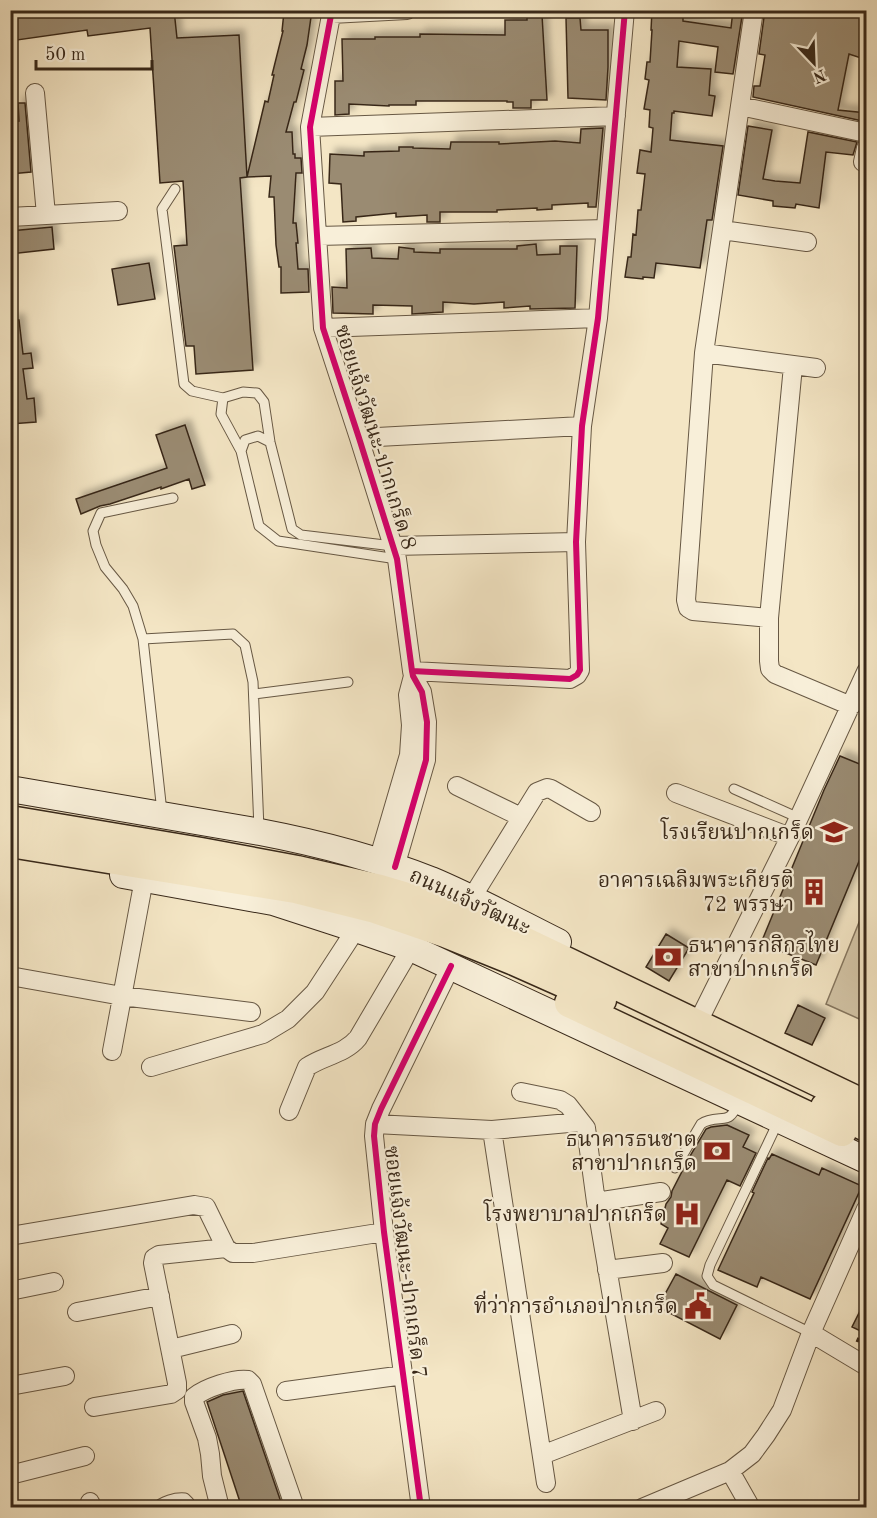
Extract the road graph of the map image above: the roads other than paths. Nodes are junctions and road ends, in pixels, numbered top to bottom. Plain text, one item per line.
1 (407, 10) edge
2 (625, 10) edge
3 (754, 10) edge
4 (332, 12) edge
5 (35, 93) dead end
6 (740, 106) junction
7 (616, 116) junction
8 (310, 127) junction
9 (867, 133) edge
10 (175, 189) dead end
11 (118, 211) dead end
12 (46, 215) junction
13 (10, 217) edge
14 (606, 229) junction
15 (722, 231) junction
16 (318, 236) junction
17 (807, 242) dead end
18 (598, 318) junction
19 (323, 328) junction
20 (704, 353) junction
21 (793, 366) junction
22 (816, 368) dead end
23 (223, 398) junction
24 (582, 426) junction
25 (359, 438) junction
26 (270, 442) junction
27 (241, 451) junction
28 (173, 498) dead end
29 (576, 542) junction
30 (395, 553) junction
31 (770, 618) junction
32 (143, 639) junction
33 (867, 672) edge
34 (413, 674) junction
35 (348, 682) dead end
36 (254, 694) junction
37 (851, 706) junction
38 (457, 786) dead end
39 (10, 789) edge
40 (734, 789) dead end
41 (676, 793) dead end
42 (10, 804) edge
43 (591, 812) dead end
44 (162, 814) junction
45 (521, 817) junction
46 (799, 818) junction
47 (10, 820) edge
48 (260, 832) junction
49 (790, 837) junction
50 (10, 843) edge
51 (10, 857) edge
52 (387, 864) junction
53 (144, 879) junction
54 (471, 899) junction
55 (273, 902) junction
56 (356, 929) junction
57 (507, 933) junction
58 (411, 948) junction
59 (451, 966) junction
60 (10, 976) edge
61 (122, 996) junction
62 (251, 1012) dead end
63 (702, 1014) junction
64 (112, 1051) dead end
65 (151, 1067) dead end
66 (867, 1089) edge
67 (521, 1092) dead end
68 (740, 1101) junction
69 (867, 1105) edge
70 (290, 1111) dead end
71 (779, 1119) junction
72 (580, 1122) junction
73 (375, 1124) junction
74 (867, 1127) edge
75 (492, 1130) junction
76 (867, 1144) edge
77 (867, 1160) edge
78 (675, 1168) dead end
79 (661, 1192) dead end
80 (596, 1202) junction
81 (867, 1209) edge
82 (384, 1232) junction
83 (10, 1236) edge
84 (226, 1248) junction
85 (663, 1263) dead end
86 (607, 1270) junction
87 (54, 1282) dead end
88 (10, 1291) edge
89 (160, 1296) junction
90 (77, 1312) dead end
91 (811, 1333) junction
92 (232, 1334) dead end
93 (171, 1349) junction
94 (867, 1366) edge
95 (404, 1375) junction
96 (65, 1376) dead end
97 (10, 1386) edge
98 (286, 1391) dead end
99 (94, 1407) dead end
100 (656, 1411) dead end
101 (633, 1421) junction
102 (542, 1455) junction
103 (85, 1456) dead end
104 (730, 1471) junction
105 (10, 1475) edge
106 (546, 1483) dead end
107 (660, 1504) edge
108 (156, 1508) edge
109 (190, 1508) edge
110 (220, 1508) edge
111 (295, 1508) edge
112 (421, 1508) edge
113 (642, 1508) edge
114 (751, 1508) edge

1 - 4 street
2 - 7 street
3 - 6 street
4 - 8 street, ซอยแจ้งวัฒนะ-ปากเกร็ด 8
5 - 12 street
6 - 9 street
6 - 15 street
7 - 8 street
7 - 14 street
8 - 16 street, ซอยแจ้งวัฒนะ-ปากเกร็ด 8
10 - 23 lane
11 - 12 street
12 - 13 street
14 - 16 street
14 - 18 street
15 - 17 street
15 - 20 street
16 - 19 street, ซอยแจ้งวัฒนะ-ปากเกร็ด 8
18 - 19 street
18 - 24 street
19 - 25 street, ซอยแจ้งวัฒนะ-ปากเกร็ด 8
20 - 21 street
20 - 31 street
21 - 22 street
21 - 31 street
23 - 26 lane
23 - 27 lane
24 - 25 street
24 - 29 street
25 - 30 street, ซอยแจ้งวัฒนะ-ปากเกร็ด 8
26 - 27 lane
26 - 30 lane
27 - 30 lane
28 - 32 lane
29 - 30 street
29 - 34 street
30 - 34 street, ซอยแจ้งวัฒนะ-ปากเกร็ด 8
31 - 37 street
32 - 36 lane
32 - 44 lane
33 - 37 street
34 - 52 street, ซอยแจ้งวัฒนะ-ปากเกร็ด 8
35 - 36 lane
36 - 48 lane
37 - 46 street
38 - 45 street
39 - 44 main road, ถนนแจ้งวัฒนะ
40 - 46 lane
41 - 49 street
42 - 57 main road
43 - 45 street
44 - 48 main road, ถนนแจ้งวัฒนะ
45 - 54 street
46 - 49 street
47 - 57 main road, ถนนแจ้งวัฒนะ
48 - 52 main road, ถนนแจ้งวัฒนะ
49 - 63 street
50 - 74 main road, ถนนแจ้งวัฒนะ
51 - 53 main road
52 - 54 main road, ถนนแจ้งวัฒนะ
53 - 55 main road
53 - 61 street
54 - 63 main road, ถนนแจ้งวัฒนะ
55 - 56 main road
55 - 76 main road
56 - 58 main road
56 - 65 street
57 - 69 main road, ถนนแจ้งวัฒนะ
58 - 59 main road
58 - 70 street
59 - 68 main road
59 - 73 street, ซอยแจ้งวัฒนะ-ปากเกร็ด 7
60 - 61 street
61 - 62 street
61 - 64 street
63 - 66 main road, ถนนแจ้งวัฒนะ
67 - 72 street
68 - 71 main road
68 - 78 lane
71 - 77 main road
71 - 91 lane
72 - 75 street
72 - 80 street
73 - 75 street
73 - 82 street, ซอยแจ้งวัฒนะ-ปากเกร็ด 7
75 - 102 street
79 - 80 street
80 - 86 street
81 - 91 street
82 - 84 street
82 - 95 street, ซอยแจ้งวัฒนะ-ปากเกร็ด 7
83 - 84 street
84 - 89 street
85 - 86 street
86 - 101 street
87 - 88 street
89 - 90 street
89 - 93 street
91 - 94 street
91 - 104 street
92 - 93 street
93 - 99 street
95 - 98 street
95 - 112 street, ซอยแจ้งวัฒนะ-ปากเกร็ด 7
96 - 97 street
100 - 101 street
101 - 102 street
102 - 106 street
103 - 105 street
104 - 107 street
104 - 114 street
107 - 113 street
108 - 109 lane
110 - 111 street

